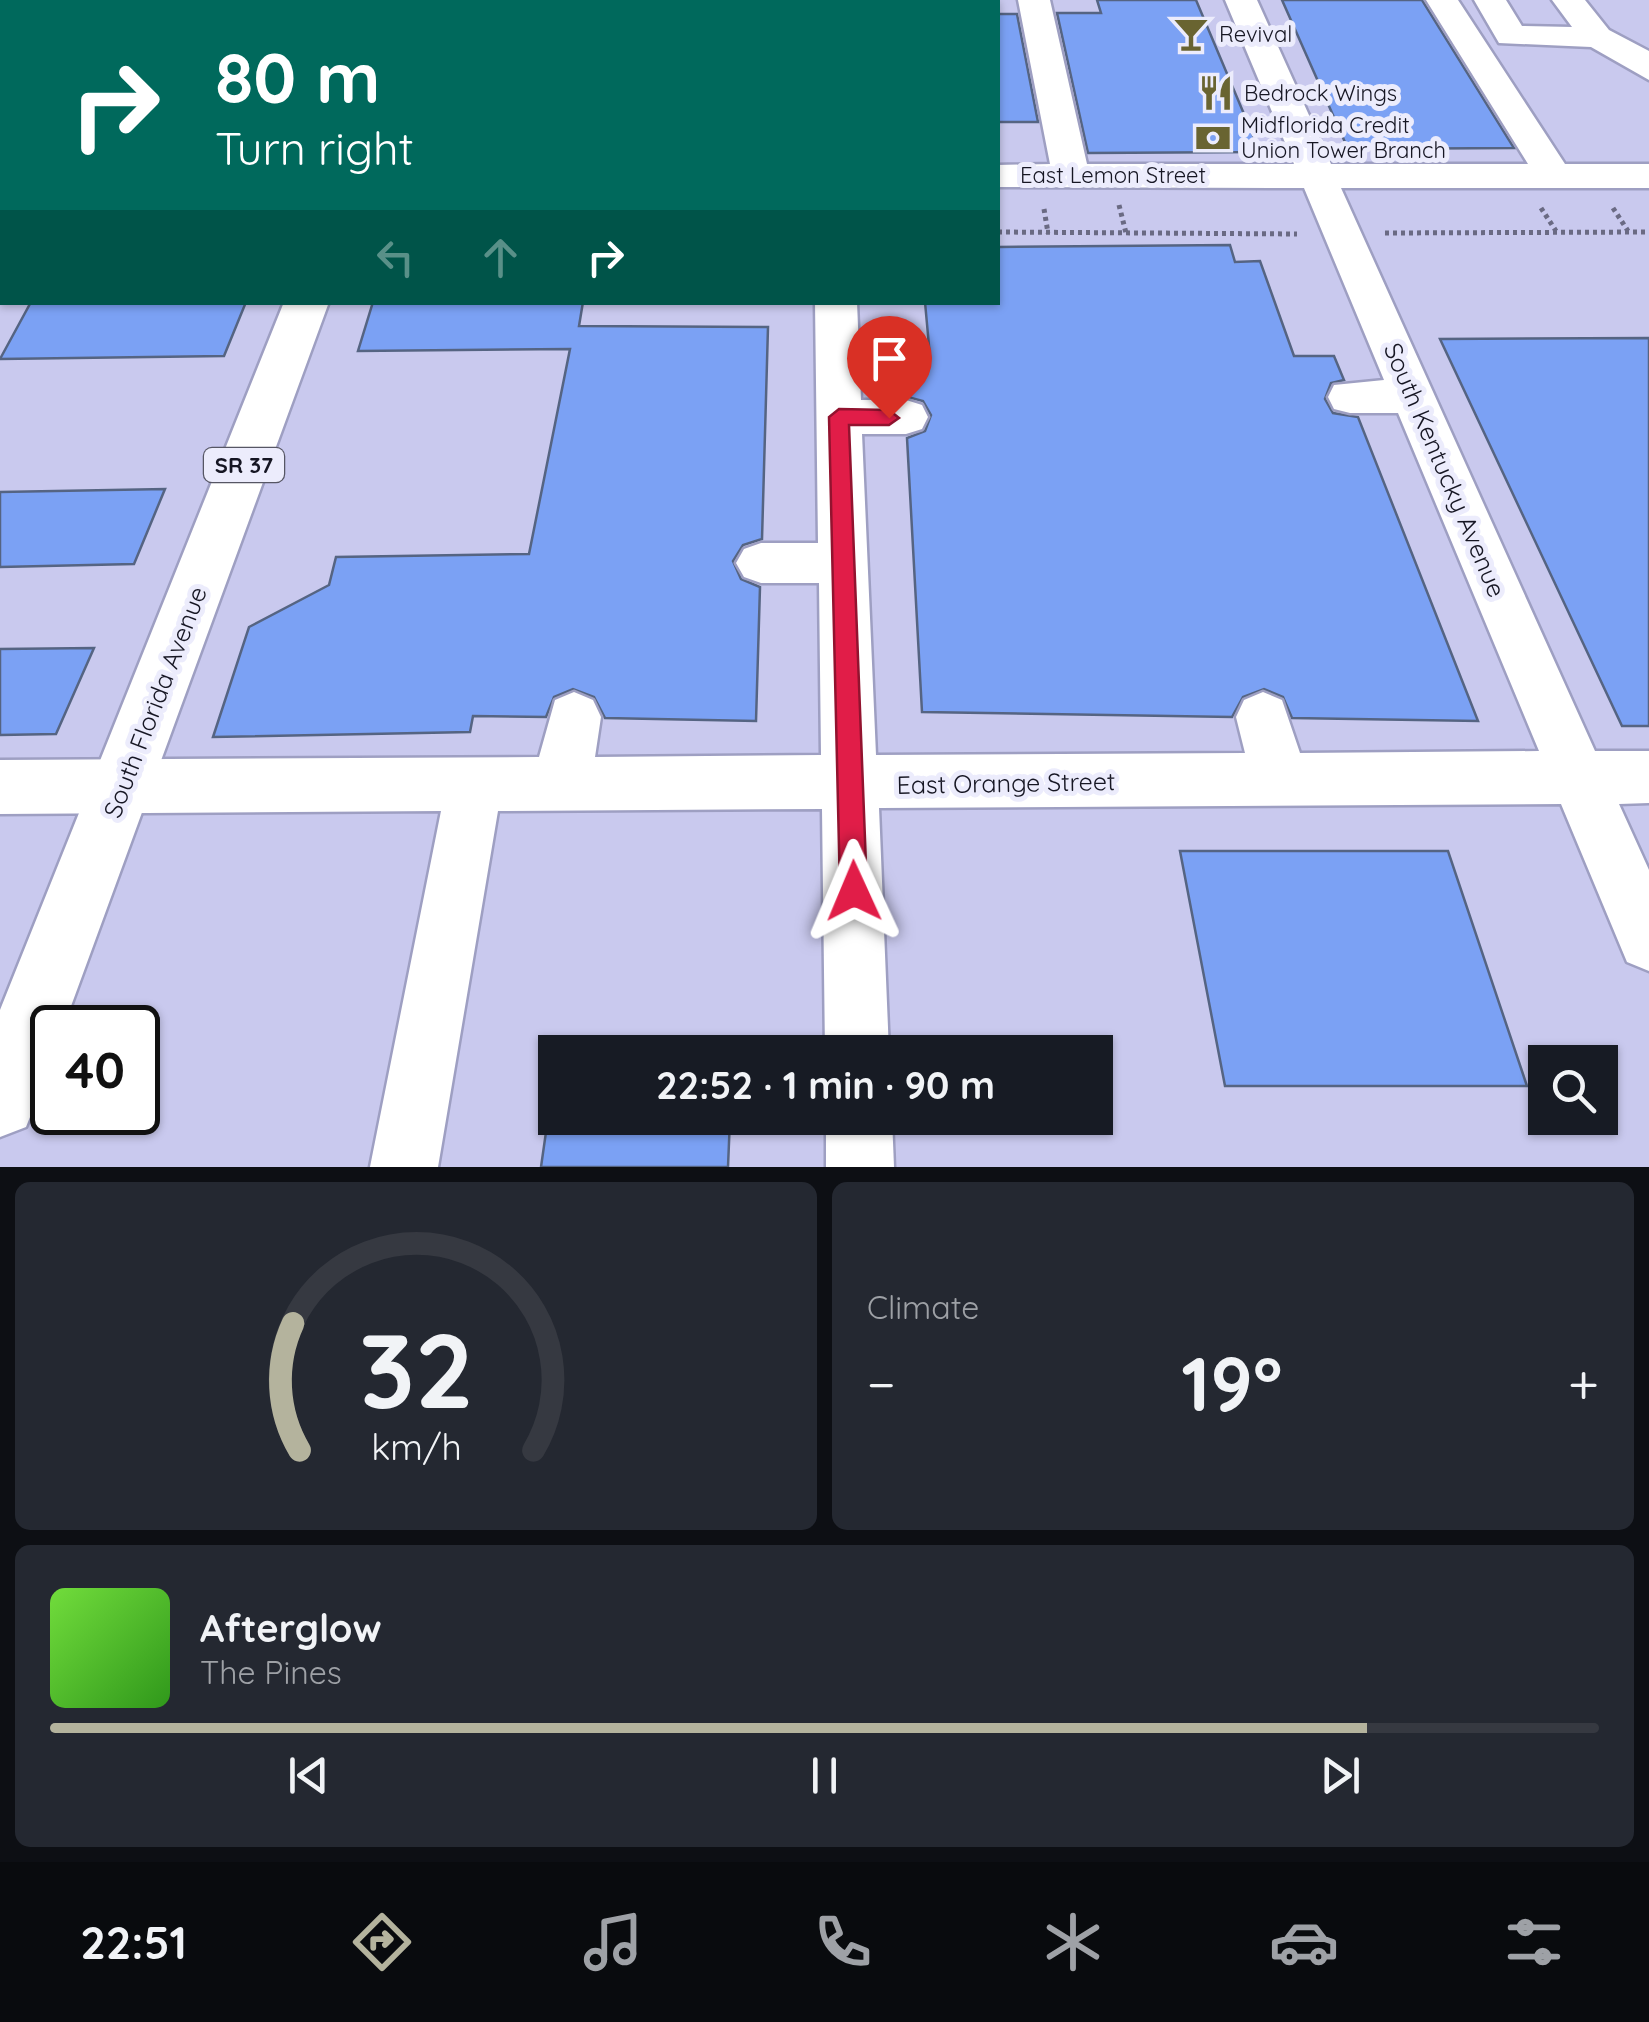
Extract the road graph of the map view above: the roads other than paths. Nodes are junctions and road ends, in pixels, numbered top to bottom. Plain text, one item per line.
1 (1034, 0) edge
2 (1241, 0) edge
3 (1442, 0) edge
4 (1490, 0) edge
5 (1568, 0) edge
6 (1597, 37) junction
7 (1649, 70) edge
8 (1318, 174) junction
9 (1000, 176) edge
10 (1649, 176) edge
11 (1056, 186) junction
12 (1544, 186) junction
13 (305, 305) edge
14 (836, 305) edge
15 (1414, 396) junction
16 (1350, 398) dead end
17 (839, 417) junction
18 (906, 418) dead end
19 (761, 563) dead end
20 (844, 563) junction
21 (574, 717) dead end
22 (1264, 717) dead end
23 (1578, 777) junction
24 (1649, 777) edge
25 (1280, 780) junction
26 (852, 785) junction
27 (0, 786) edge
28 (123, 786) junction
29 (474, 786) junction
30 (562, 786) junction
31 (1649, 940) edge
32 (858, 1035) edge
33 (0, 1101) edge
34 (859, 1135) edge
35 (404, 1167) edge
36 (860, 1167) edge

1 - 11 street
2 - 8 street, South Kentucky Avenue
3 - 12 street
4 - 6 street
5 - 6 street
6 - 7 street
8 - 11 street, East Lemon Street
8 - 12 street, East Lemon Street
8 - 15 street, South Kentucky Avenue
9 - 11 street, East Lemon Street
10 - 12 street, East Lemon Street
13 - 28 main road, South Florida Avenue / SR 37
14 - 17 street
15 - 16 street
15 - 23 street, South Kentucky Avenue
17 - 18 street
17 - 20 street
19 - 20 street
20 - 26 street
21 - 30 street
22 - 25 street
23 - 24 street, East Orange Street
23 - 25 street, East Orange Street
23 - 31 street, South Kentucky Avenue
25 - 26 street, East Orange Street
26 - 30 street, East Orange Street
26 - 32 street
27 - 28 street, East Orange Street
28 - 29 street, East Orange Street
28 - 33 main road, South Florida Avenue / SR 37
29 - 30 street, East Orange Street
29 - 35 street
34 - 36 street

